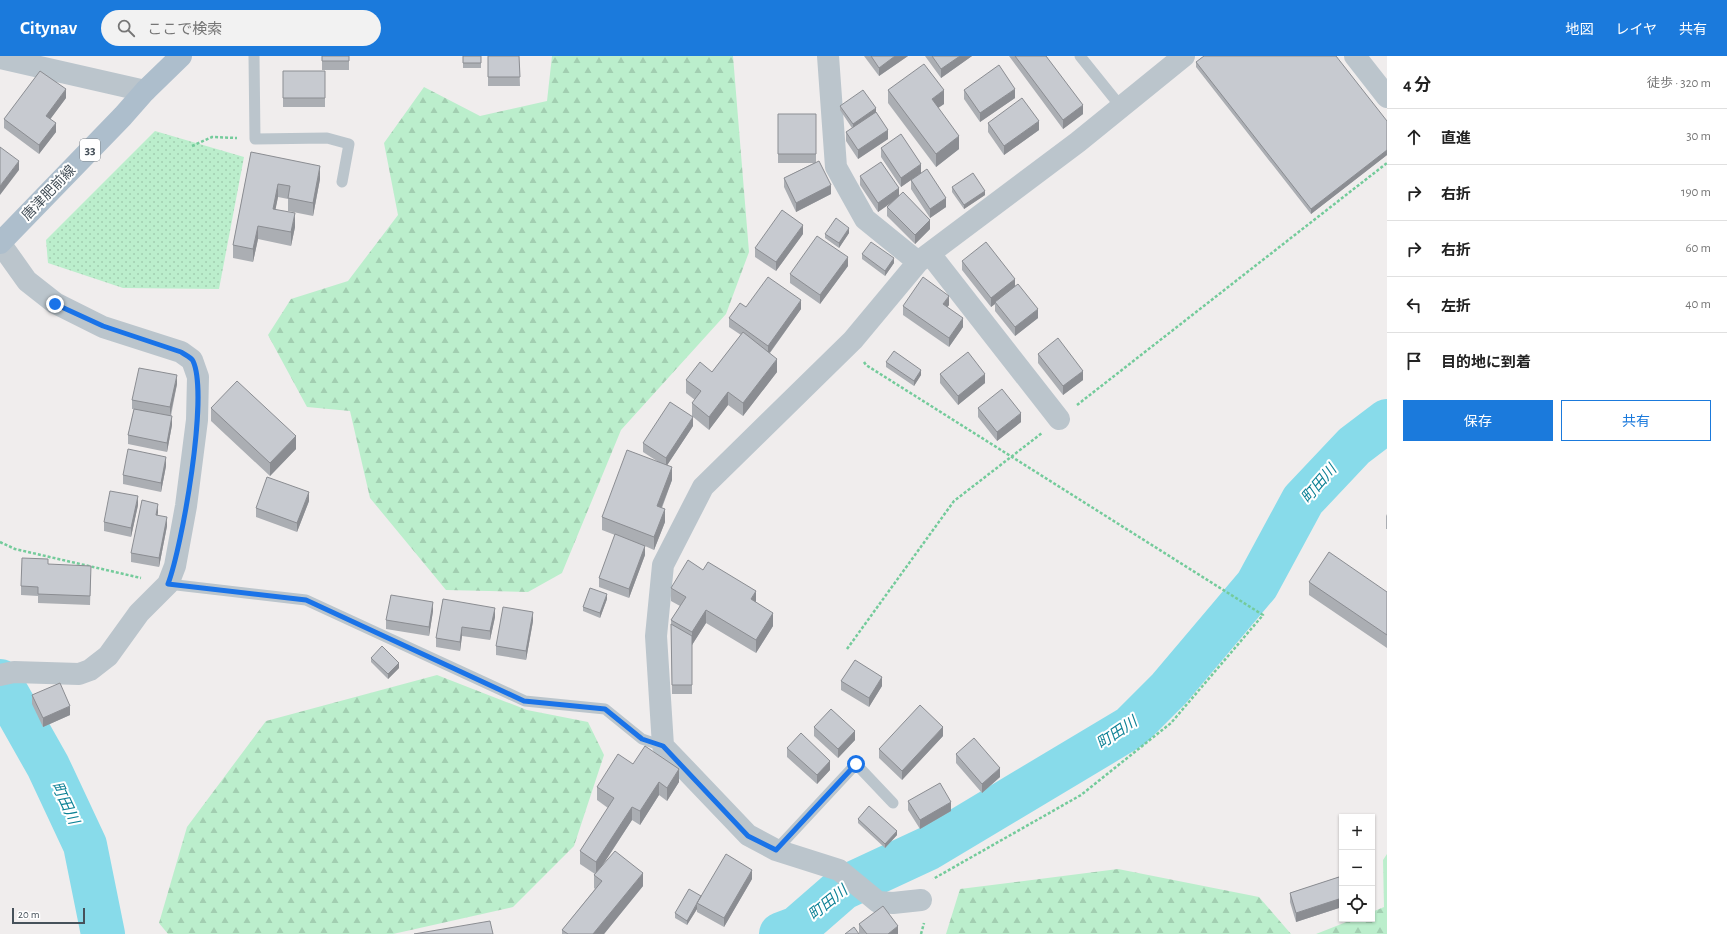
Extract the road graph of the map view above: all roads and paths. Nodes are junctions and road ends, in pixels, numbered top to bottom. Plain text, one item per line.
1 (181, 56) edge
2 (254, 56) edge
3 (828, 56) edge
4 (1080, 56) edge
5 (1184, 56) edge
6 (1355, 56) edge
7 (0, 58) edge
8 (145, 91) junction
9 (1387, 97) edge
10 (1121, 107) junction
11 (255, 139) junction
12 (192, 146) dead end
13 (1387, 163) edge
14 (342, 182) dead end
15 (0, 243) edge
16 (924, 258) junction
17 (853, 340) junction
18 (1059, 419) junction
19 (1011, 457) junction
20 (0, 542) edge
21 (168, 584) junction
22 (847, 649) dead end
23 (7, 674) edge
24 (663, 746) junction
25 (893, 803) dead end
26 (776, 850) junction
27 (921, 900) joint

1 - 8 main road, 唐津肥前線 / 33
2 - 11 lane
3 - 16 street
4 - 10 lane
5 - 10 street
6 - 9 street
7 - 8 street
8 - 15 main road, 唐津肥前線 / 33
10 - 16 street
11 - 12 path
11 - 14 lane
13 - 18 path
15 - 21 street
16 - 17 street
16 - 18 street
17 - 19 path
17 - 24 street
18 - 19 path
19 - 22 path
19 - 27 path
20 - 21 path
21 - 23 street
21 - 24 lane
24 - 26 street
25 - 26 lane
26 - 27 street

